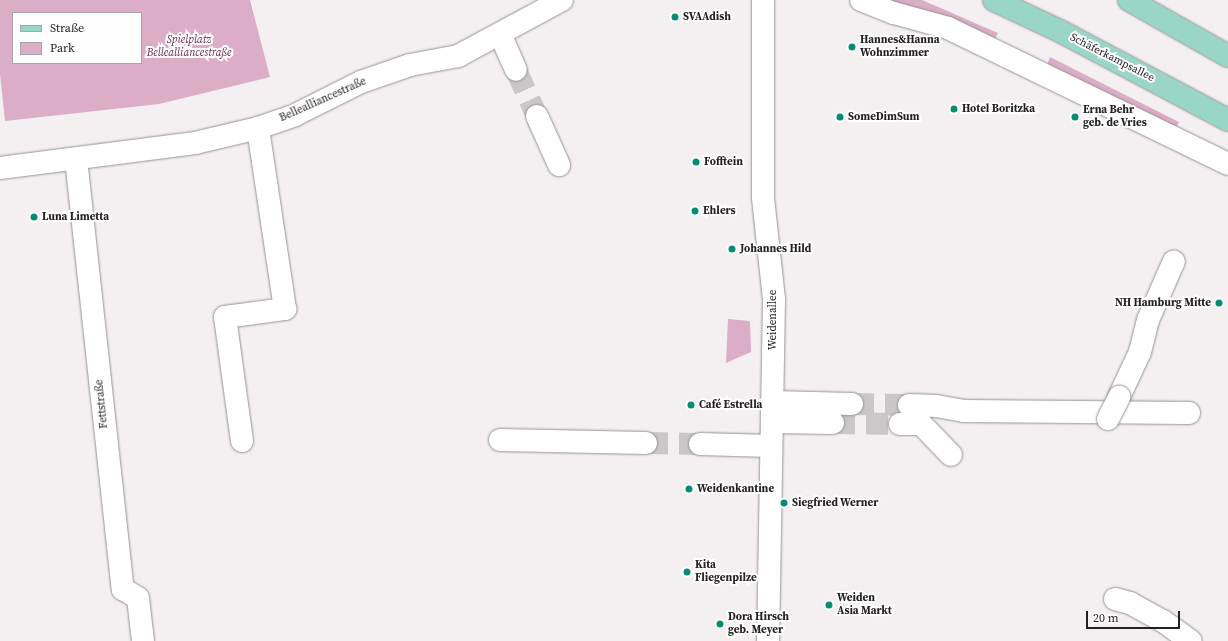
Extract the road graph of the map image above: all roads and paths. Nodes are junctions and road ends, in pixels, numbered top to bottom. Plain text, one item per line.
1 (562, 0) edge
2 (763, 0) edge
3 (861, 0) edge
4 (994, 0) edge
5 (1129, 0) edge
6 (500, 34) junction
7 (1228, 56) edge
8 (516, 70) tunnel mouth
9 (537, 116) tunnel mouth
10 (1228, 120) edge
11 (258, 128) junction
12 (76, 159) junction
13 (1228, 164) edge
14 (559, 165) dead end
15 (0, 168) edge
16 (1174, 261) dead end
17 (852, 404) tunnel mouth
18 (772, 412) junction
19 (1189, 413) dead end
20 (1108, 419) dead end
21 (832, 423) tunnel mouth
22 (500, 440) dead end
23 (242, 441) dead end
24 (646, 443) tunnel mouth
25 (700, 444) tunnel mouth
26 (771, 446) junction
27 (951, 455) dead end
28 (1115, 599) dead end
29 (143, 641) edge
30 (768, 641) edge
31 (1191, 641) edge

1 - 6 street, Bellealliancestraße
2 - 18 street, Weidenallee
3 - 13 street
4 - 10 main road, Schäferkampsallee
5 - 7 main road
6 - 8 street
6 - 11 street, Bellealliancestraße
9 - 14 street
11 - 12 street, Bellealliancestraße
11 - 23 street
12 - 15 street, Bellealliancestraße
12 - 29 street, Fettstraße
16 - 20 street, bridge
17 - 18 street
18 - 21 street
18 - 26 street, Weidenallee
19 - 27 street
22 - 24 street
25 - 26 street
26 - 30 street, Weidenallee
28 - 31 street

